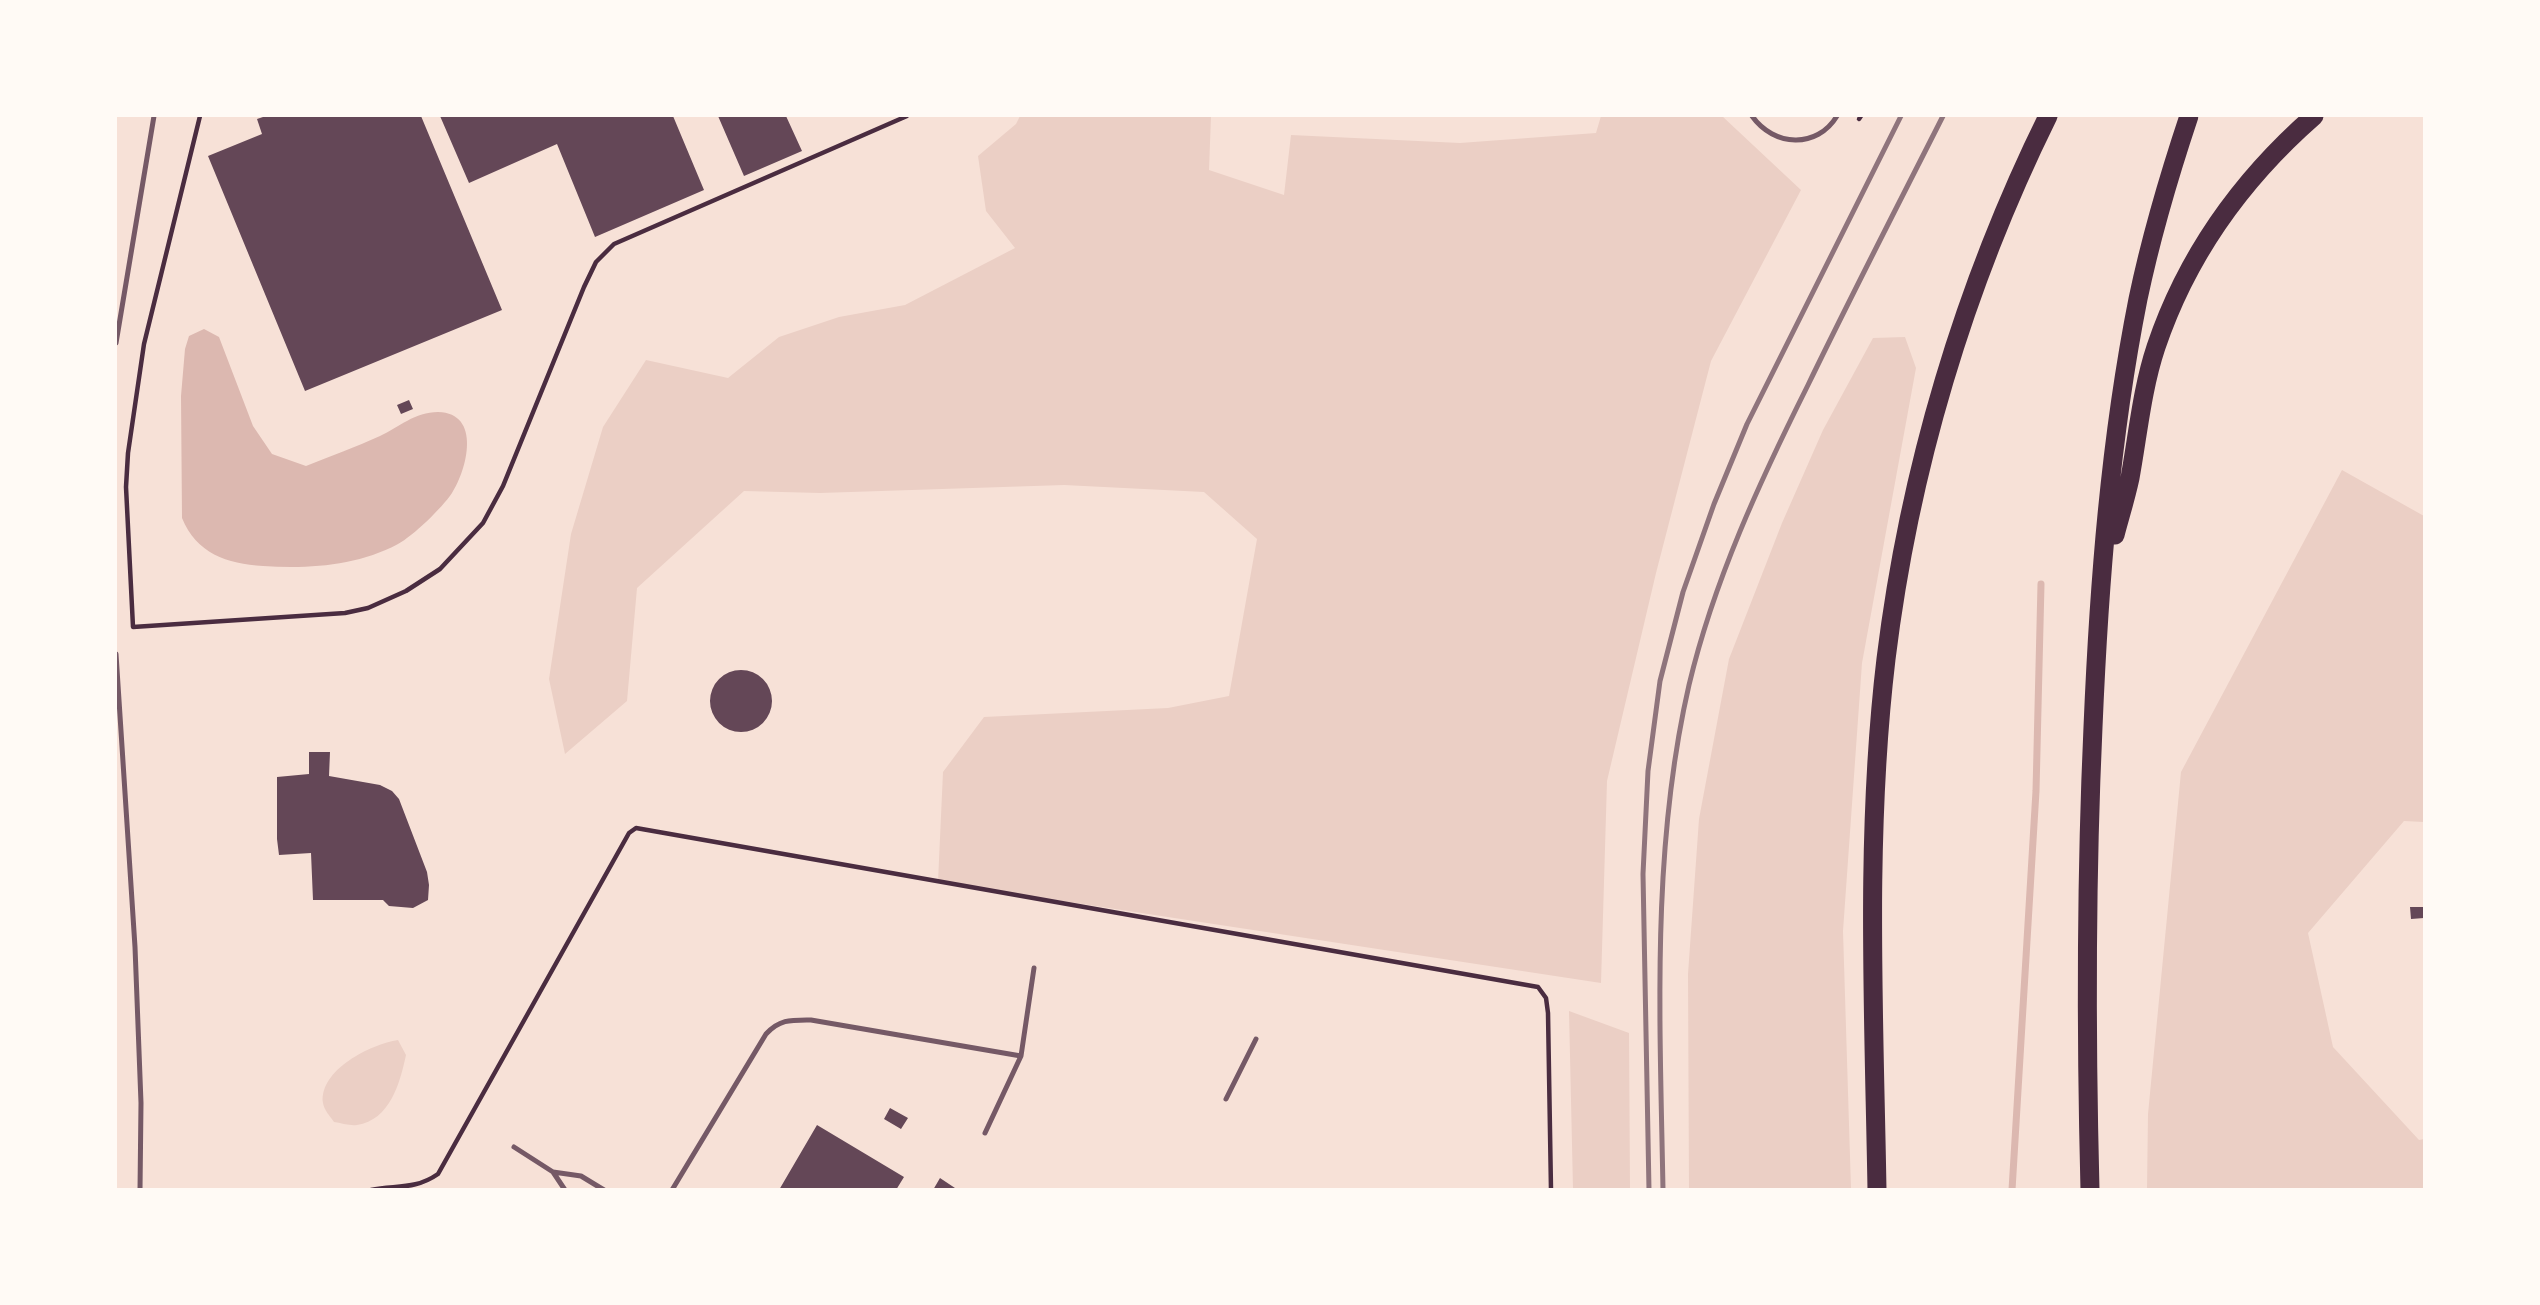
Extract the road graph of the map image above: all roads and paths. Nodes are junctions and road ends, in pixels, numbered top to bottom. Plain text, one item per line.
1 (154, 116) edge
2 (200, 116) edge
3 (907, 116) edge
4 (1752, 116) edge
5 (1838, 116) edge
6 (2048, 116) edge
7 (2189, 116) edge
8 (2314, 116) edge
9 (116, 343) edge
10 (2100, 597) junction
11 (116, 654) edge
12 (1034, 968) dead end
13 (1256, 1039) dead end
14 (1021, 1056) junction
15 (1226, 1098) dead end
16 (985, 1133) dead end
17 (514, 1147) dead end
18 (553, 1172) junction
19 (140, 1189) edge
20 (371, 1189) edge
21 (565, 1189) edge
22 (604, 1189) edge
23 (672, 1189) edge
24 (1551, 1189) edge
25 (1877, 1189) edge
26 (2090, 1189) edge

1 - 9 lane
2 - 3 path
4 - 5 lane
6 - 25 highway
7 - 10 highway
8 - 10 highway
10 - 26 highway
11 - 19 lane
12 - 14 lane
13 - 15 lane
14 - 16 lane
14 - 23 lane
17 - 18 lane
18 - 21 lane
18 - 22 lane
20 - 24 path

